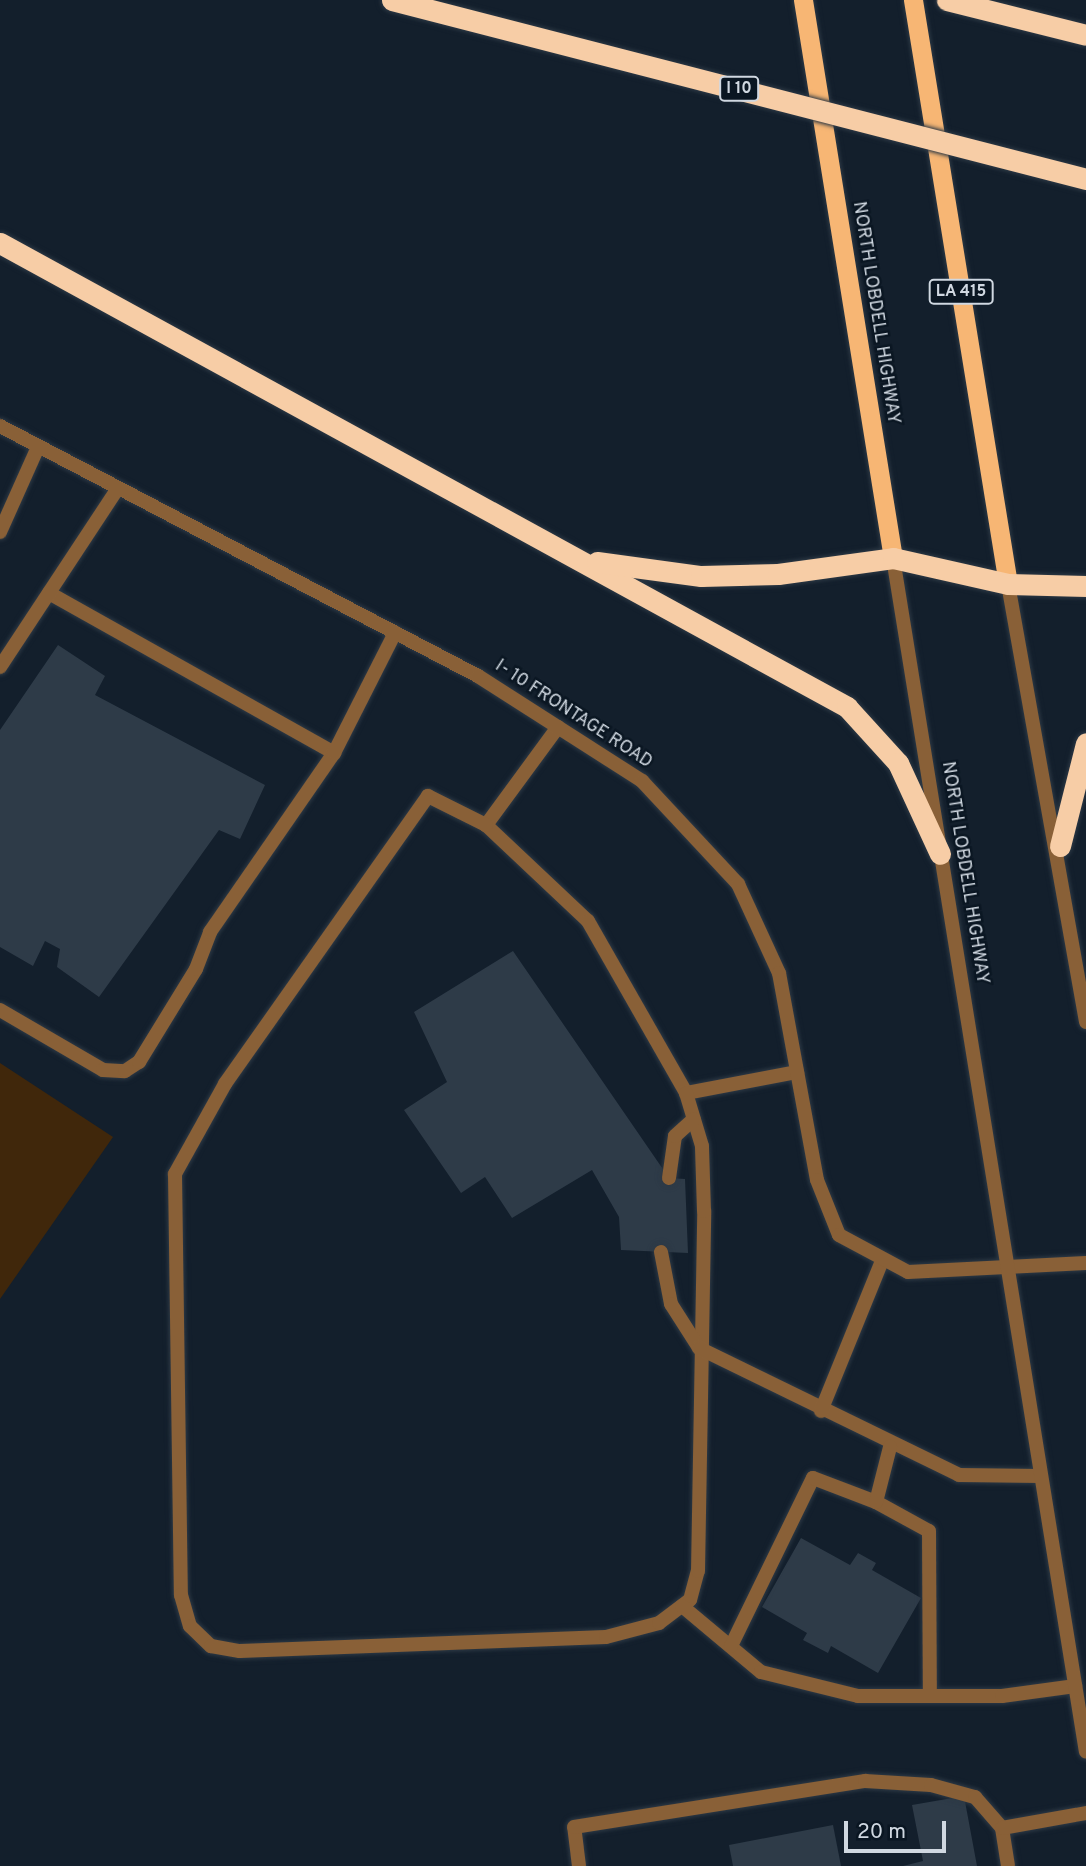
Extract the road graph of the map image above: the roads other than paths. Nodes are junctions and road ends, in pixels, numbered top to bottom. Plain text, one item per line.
1 (392, 0) edge
2 (803, 0) edge
3 (913, 0) edge
4 (947, 0) edge
5 (1086, 35) edge
6 (1086, 179) edge
7 (0, 243) edge
8 (0, 426) edge
9 (38, 447) junction
10 (118, 488) junction
11 (0, 532) edge
12 (893, 558) junction
13 (585, 560) junction
14 (1008, 584) junction
15 (1086, 586) edge
16 (49, 593) junction
17 (395, 633) junction
18 (0, 667) edge
19 (558, 727) junction
20 (1086, 743) edge
21 (334, 753) junction
22 (486, 825) junction
23 (1060, 846) junction
24 (940, 854) junction
25 (0, 1010) edge
26 (1086, 1022) edge
27 (797, 1072) junction
28 (686, 1093) junction
29 (694, 1119) junction
30 (668, 1178) dead end
31 (661, 1252) dead end
32 (881, 1263) junction
33 (1086, 1263) edge
34 (1004, 1267) junction
35 (699, 1348) junction
36 (821, 1411) junction
37 (890, 1447) junction
38 (1040, 1476) junction
39 (876, 1502) junction
40 (682, 1606) junction
41 (731, 1646) junction
42 (1075, 1686) junction
43 (930, 1696) junction
44 (1086, 1752) edge
45 (1086, 1813) edge
46 (1002, 1828) junction
47 (579, 1866) edge
48 (1008, 1866) edge

1 - 6 highway, I 10, bridge
2 - 12 highway, NORTH LOBDELL HIGHWAY
3 - 14 highway, LA 415
4 - 5 highway
7 - 13 highway
8 - 9 street, I- 10 FRONTAGE ROAD
9 - 10 street, I- 10 FRONTAGE ROAD
9 - 11 street
10 - 16 street
10 - 17 street, I- 10 FRONTAGE ROAD
12 - 13 highway
12 - 14 highway
12 - 24 street, NORTH LOBDELL HIGHWAY
13 - 24 highway
14 - 15 highway
14 - 23 street, LA 415
16 - 18 street
16 - 21 street
17 - 19 street, I- 10 FRONTAGE ROAD
17 - 21 street
19 - 22 street
19 - 27 street, I- 10 FRONTAGE ROAD
20 - 23 highway
21 - 25 street
22 - 28 street
22 - 40 street
23 - 26 street, LA 415
24 - 34 street, NORTH LOBDELL HIGHWAY
27 - 28 street
27 - 32 street, I- 10 FRONTAGE ROAD
28 - 29 street
29 - 30 street
29 - 35 street
31 - 35 street
32 - 34 street, I- 10 FRONTAGE ROAD
32 - 36 street
33 - 34 street
34 - 38 street, NORTH LOBDELL HIGHWAY
35 - 36 street
35 - 40 street
36 - 37 street
37 - 38 street
37 - 39 street
38 - 42 street, NORTH LOBDELL HIGHWAY
39 - 41 street
39 - 43 street
40 - 41 street
41 - 43 street
42 - 43 street
42 - 44 street, NORTH LOBDELL HIGHWAY
45 - 46 street
46 - 47 street
46 - 48 street

